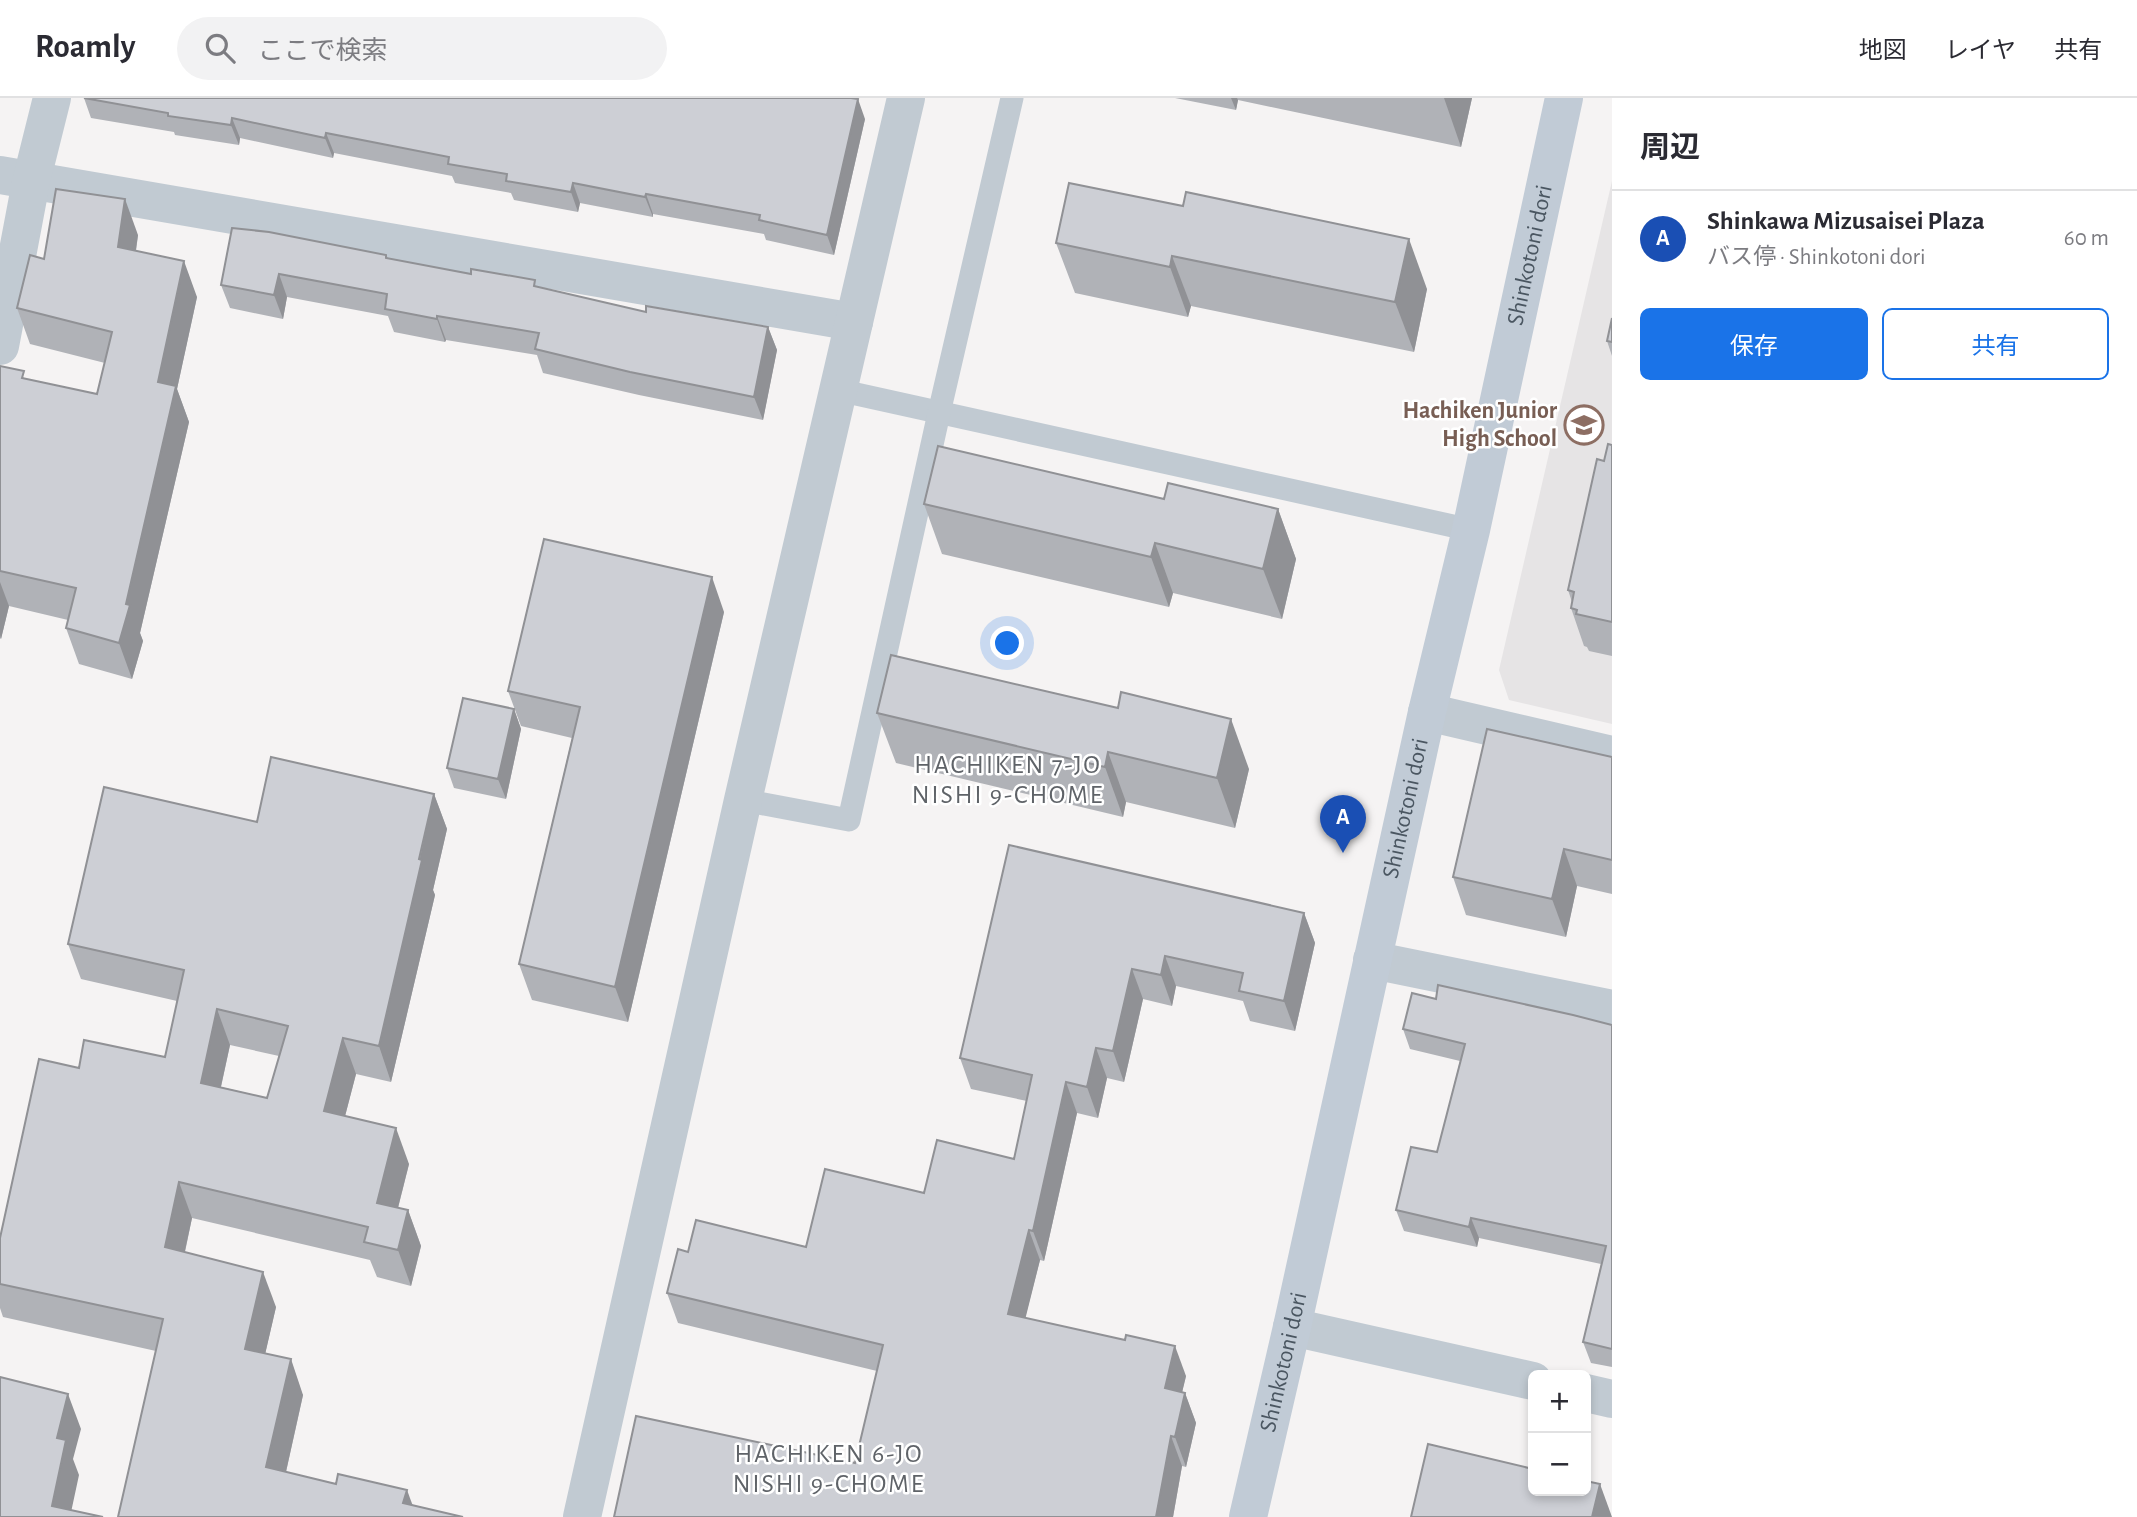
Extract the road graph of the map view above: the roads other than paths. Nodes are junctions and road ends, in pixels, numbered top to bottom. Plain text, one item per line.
1 (52, 98) edge
2 (906, 98) edge
3 (1012, 98) edge
4 (1564, 98) edge
5 (15, 178) edge
6 (853, 322) junction
7 (0, 346) edge
8 (838, 390) junction
9 (939, 412) junction
10 (1471, 530) junction
11 (1427, 712) junction
12 (1612, 755) edge
13 (743, 800) junction
14 (1372, 960) junction
15 (1612, 1009) edge
16 (1292, 1327) junction
17 (1528, 1380) edge
18 (1591, 1394) edge
19 (1612, 1399) edge
20 (582, 1517) edge
21 (1248, 1517) edge

1 - 5 street
2 - 6 street
3 - 9 lane
4 - 10 street, Shinkotoni dori
5 - 6 street
5 - 7 street
6 - 8 street
8 - 9 lane
8 - 13 street
9 - 10 lane
9 - 13 lane
10 - 11 street, Shinkotoni dori
11 - 12 street
11 - 14 street, Shinkotoni dori
13 - 20 street
14 - 15 street
14 - 16 street, Shinkotoni dori
16 - 17 street
16 - 21 street, Shinkotoni dori
18 - 19 street

